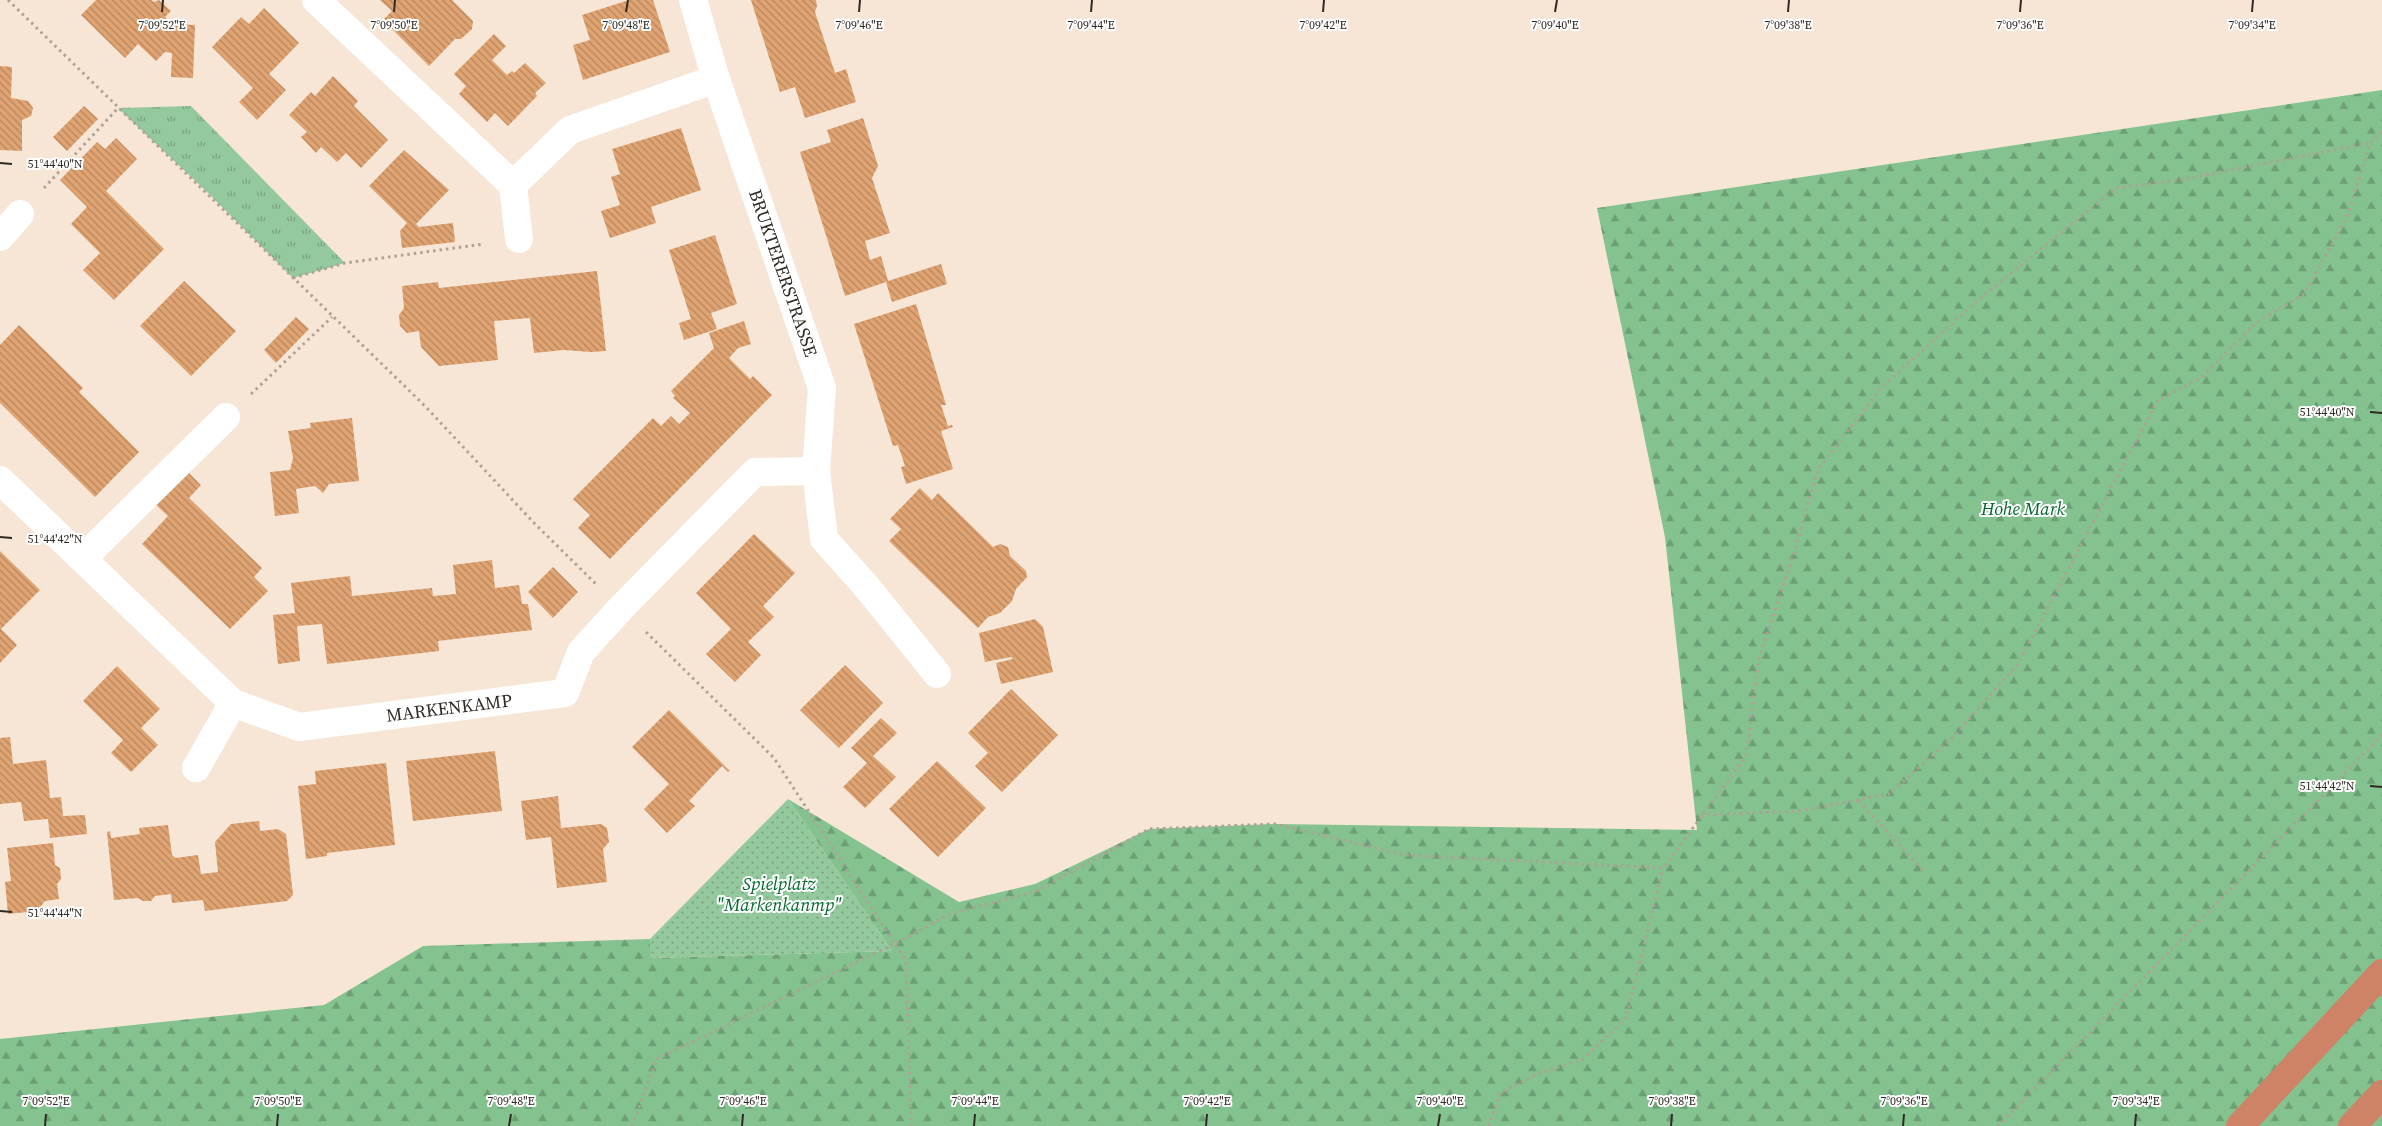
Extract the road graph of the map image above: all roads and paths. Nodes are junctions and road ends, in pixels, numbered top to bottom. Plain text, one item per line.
1 (8, 0) edge
2 (316, 0) edge
3 (693, 0) edge
4 (716, 80) junction
5 (118, 108) junction
6 (2382, 132) edge
7 (2370, 143) junction
8 (513, 185) junction
9 (20, 214) joint
10 (0, 237) edge
11 (520, 239) joint
12 (293, 278) junction
13 (332, 317) junction
14 (226, 417) joint
15 (816, 471) junction
16 (0, 480) edge
17 (83, 558) junction
18 (621, 608) junction
19 (937, 674) dead end
20 (233, 704) junction
21 (2382, 735) edge
22 (196, 768) dead end
23 (1859, 801) junction
24 (1701, 815) junction
25 (1663, 868) junction
26 (1924, 872) dead end
27 (894, 944) junction
28 (2382, 973) edge
29 (2382, 1094) edge
30 (632, 1126) edge
31 (911, 1126) edge
32 (1489, 1126) edge
33 (1998, 1126) edge
34 (2240, 1126) edge
35 (2352, 1126) edge

1 - 5 path
2 - 8 street
3 - 4 street, BRUKTERERSTRASSE
4 - 8 street
4 - 15 street, BRUKTERERSTRASSE
5 - 9 path
5 - 12 path
6 - 7 path
7 - 23 path
7 - 24 path
8 - 11 street
9 - 10 street
11 - 12 path
12 - 13 path
13 - 14 path
13 - 18 path
14 - 17 street
15 - 18 street
15 - 19 street, BRUKTERERSTRASSE
16 - 17 street, MARKENKAMP
17 - 20 street, MARKENKAMP
18 - 20 street, MARKENKAMP
18 - 27 path
20 - 22 street
21 - 33 path
23 - 24 path
23 - 26 path
24 - 25 path
25 - 27 path
25 - 32 path
27 - 30 path
27 - 31 path
28 - 34 highway
29 - 35 highway

